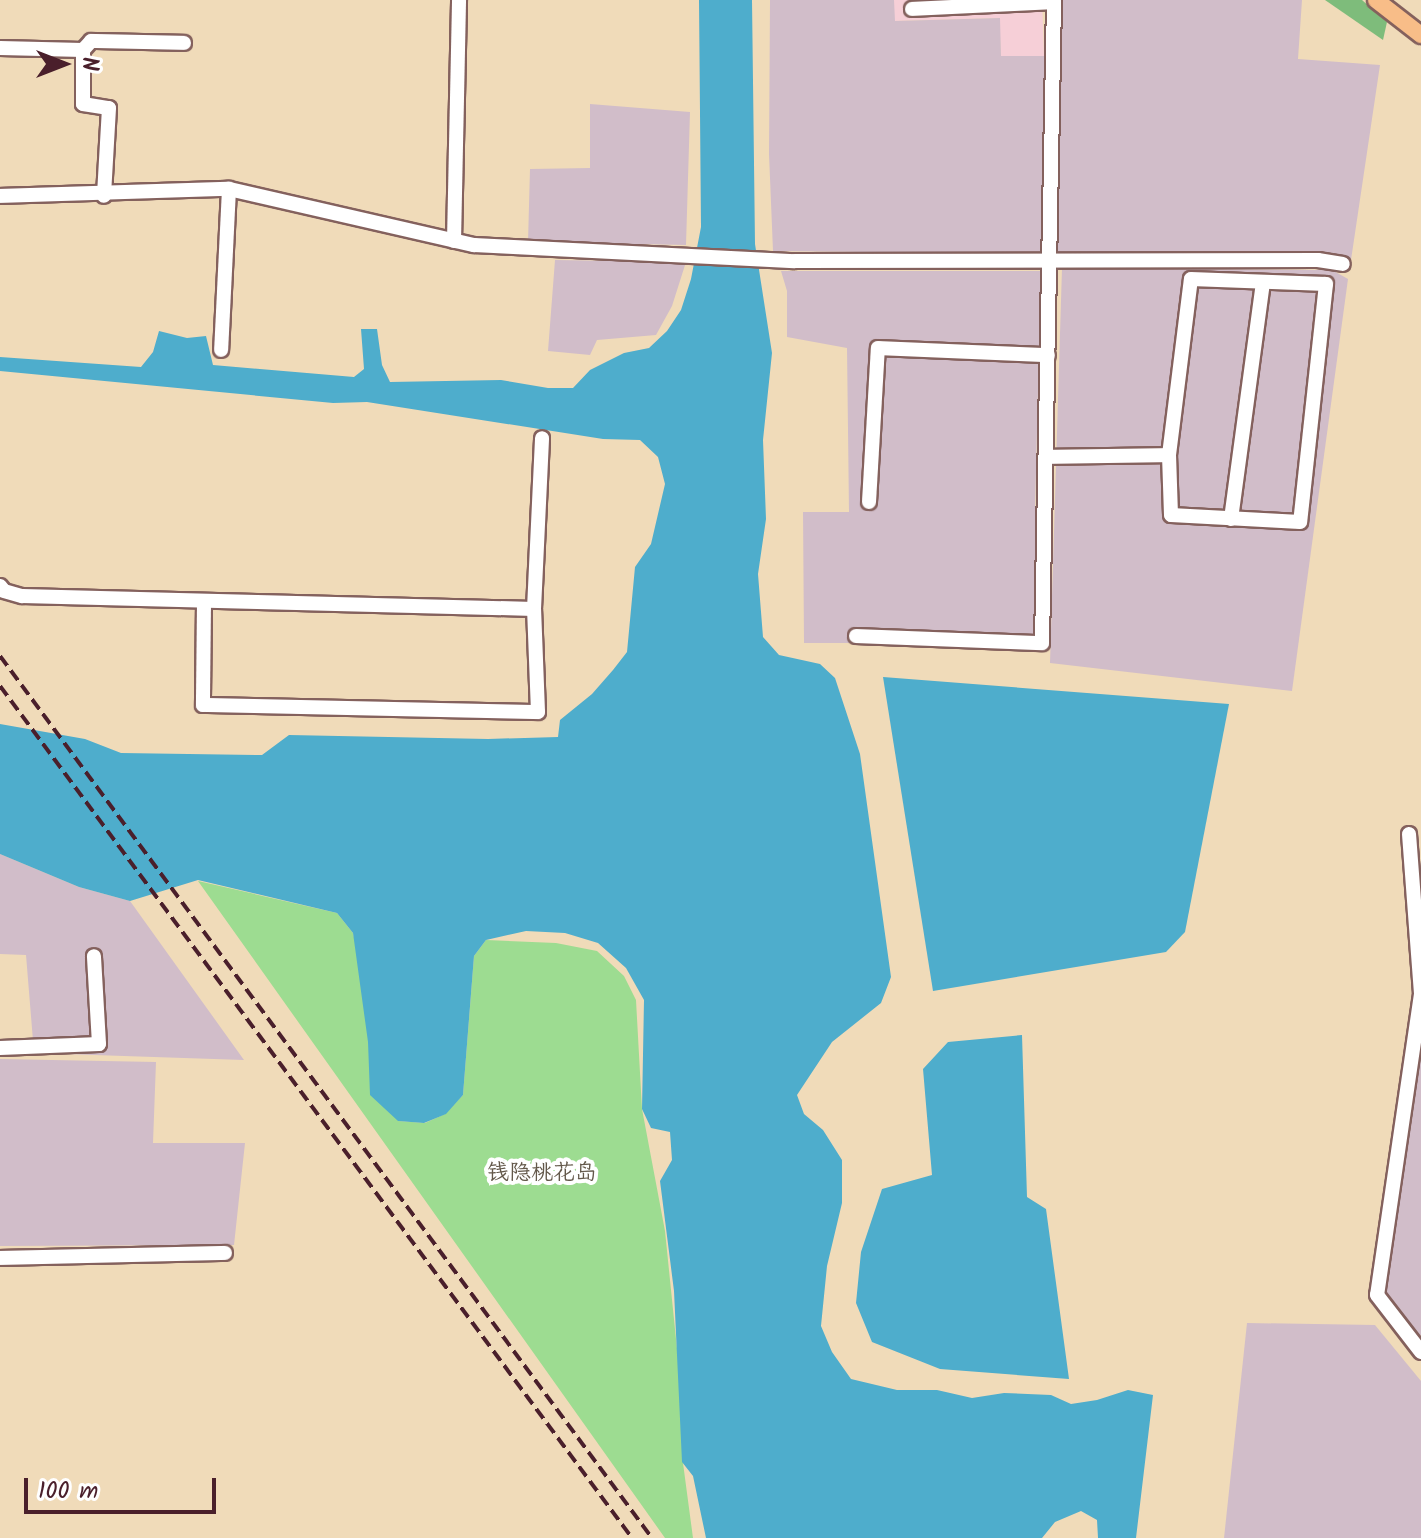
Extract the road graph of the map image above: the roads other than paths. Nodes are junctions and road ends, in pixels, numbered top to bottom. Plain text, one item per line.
1 (459, 0) edge
2 (1376, 0) edge
3 (1392, 0) edge
4 (1054, 1) edge
5 (912, 9) dead end
6 (1421, 22) edge
7 (1421, 35) edge
8 (184, 43) dead end
9 (0, 48) edge
10 (83, 50) junction
11 (229, 189) junction
12 (0, 196) edge
13 (104, 196) junction
14 (454, 241) junction
15 (1050, 261) junction
16 (1343, 264) dead end
17 (1263, 282) junction
18 (221, 350) dead end
19 (1048, 355) junction
20 (542, 438) dead end
21 (1169, 455) junction
22 (1046, 457) junction
23 (869, 502) dead end
24 (1231, 519) junction
25 (0, 586) edge
26 (204, 603) junction
27 (534, 609) junction
28 (856, 636) dead end
29 (1409, 834) dead end
30 (94, 956) dead end
31 (0, 1048) edge
32 (225, 1253) dead end
33 (0, 1258) edge
34 (1421, 1352) edge

1 - 14 street
2 - 7 main road
3 - 6 main road
4 - 5 street
4 - 15 street
8 - 10 street
9 - 10 street
10 - 13 street
11 - 13 street
11 - 14 street
11 - 18 street
12 - 13 street
14 - 15 street
15 - 16 street
15 - 19 street
17 - 21 street
17 - 24 street
17 - 24 street
19 - 22 street
19 - 23 street
20 - 27 street
21 - 22 street
21 - 24 street
22 - 28 street
25 - 26 street
26 - 27 street
26 - 27 street
29 - 34 street
30 - 31 street
32 - 33 street

